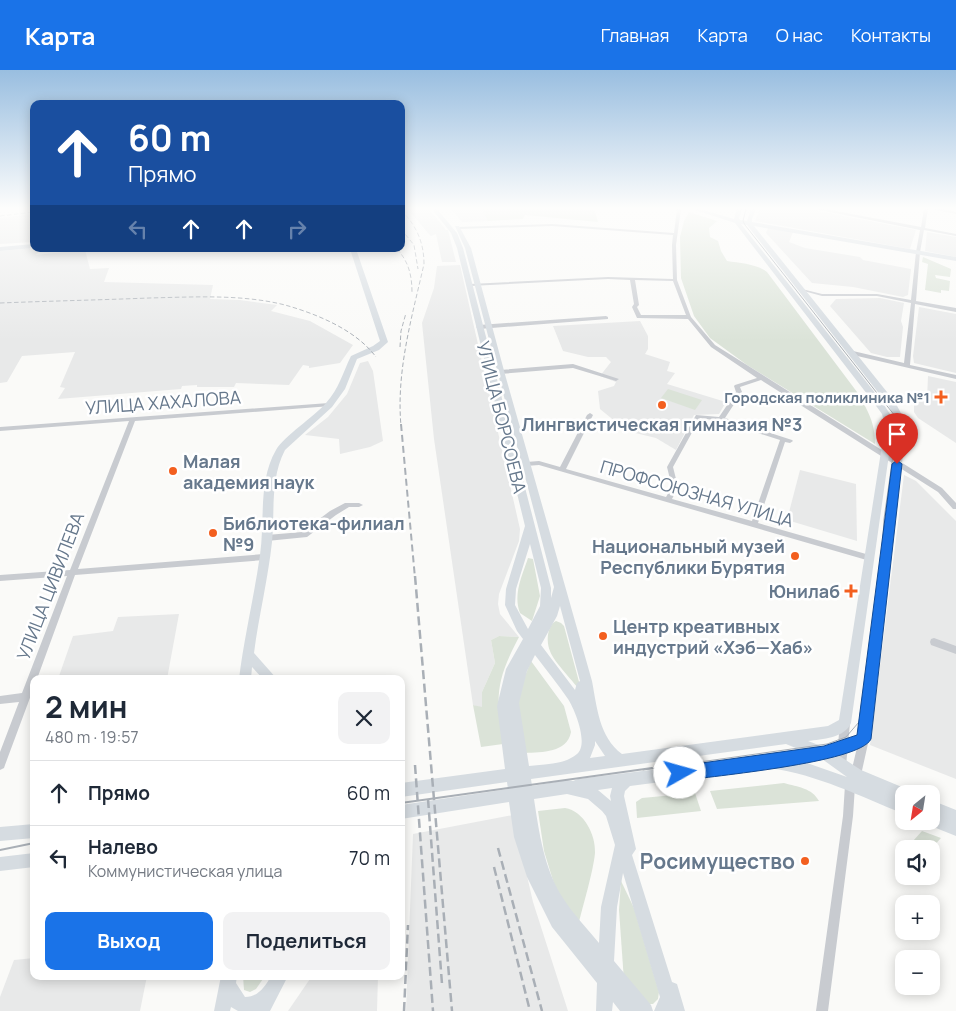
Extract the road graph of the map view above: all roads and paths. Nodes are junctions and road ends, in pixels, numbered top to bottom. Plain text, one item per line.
1 (918, 252) edge
2 (354, 253) edge
3 (462, 253) edge
4 (469, 253) edge
5 (674, 253) edge
6 (761, 253) edge
7 (773, 253) edge
8 (923, 253) edge
9 (956, 259) edge
10 (792, 277) junction
11 (779, 278) junction
12 (632, 279) junction
13 (675, 280) junction
14 (474, 285) junction
15 (802, 290) junction
16 (914, 302) junction
17 (956, 310) edge
18 (689, 317) junction
19 (606, 318) dead end
20 (484, 326) junction
21 (852, 353) junction
22 (907, 366) junction
23 (500, 372) junction
24 (956, 377) edge
25 (762, 378) junction
26 (616, 379) dead end
27 (328, 405) junction
28 (590, 415) dead end
29 (133, 419) junction
30 (721, 419) junction
31 (0, 429) edge
32 (526, 464) junction
33 (514, 466) junction
34 (562, 470) junction
35 (668, 500) junction
36 (359, 505) dead end
37 (956, 507) edge
38 (754, 525) junction
39 (530, 526) junction
40 (267, 538) junction
41 (264, 557) junction
42 (870, 558) junction
43 (73, 571) junction
44 (0, 578) edge
45 (560, 585) junction
46 (551, 616) junction
47 (536, 633) junction
48 (934, 642) dead end
49 (956, 650) edge
50 (247, 653) junction
51 (33, 675) edge
52 (245, 675) edge
53 (267, 675) edge
54 (30, 684) edge
55 (25, 697) junction
56 (0, 700) edge
57 (845, 723) junction
58 (587, 730) junction
59 (785, 738) junction
60 (864, 739) junction
61 (842, 748) junction
62 (824, 753) junction
63 (620, 760) junction
64 (770, 762) junction
65 (0, 765) edge
66 (841, 766) junction
67 (568, 767) junction
68 (627, 780) junction
69 (853, 780) junction
70 (567, 788) junction
71 (405, 789) edge
72 (895, 792) edge
73 (895, 802) edge
74 (405, 811) edge
75 (940, 811) edge
76 (956, 817) edge
77 (524, 818) junction
78 (940, 823) edge
79 (956, 829) edge
80 (30, 831) edge
81 (0, 834) edge
82 (623, 851) junction
83 (30, 860) edge
84 (0, 864) edge
85 (229, 980) edge
86 (278, 980) edge
87 (270, 994) junction
88 (638, 1008) edge
89 (222, 1011) edge
90 (262, 1011) edge
91 (604, 1011) edge
92 (662, 1011) edge
93 (676, 1011) edge
94 (822, 1011) edge

1 - 16 street
2 - 27 main road
3 - 14 main road, УЛИЦА БОРСОЕВА
4 - 14 main road, УЛИЦА БОРСОЕВА
5 - 13 street
6 - 11 main road
7 - 10 main road
8 - 9 main road
10 - 11 main road
10 - 15 main road
11 - 42 main road
12 - 13 street
12 - 14 street
12 - 18 street
13 - 18 street
14 - 20 main road, УЛИЦА БОРСОЕВА
15 - 16 street
15 - 21 main road
16 - 17 street
16 - 22 street
18 - 25 street
19 - 20 street
20 - 23 main road, УЛИЦА БОРСОЕВА
20 - 33 main road, УЛИЦА БОРСОЕВА
21 - 22 street
21 - 60 main road
22 - 24 street
23 - 26 street
23 - 32 main road, УЛИЦА БОРСОЕВА
25 - 30 street
25 - 37 street
27 - 29 street, УЛИЦА ХАХАЛОВА
27 - 40 main road
28 - 34 street
29 - 31 street, УЛИЦА ХАХАЛОВА
29 - 43 street, УЛИЦА ЦИВИЛЕВА
30 - 35 street
30 - 38 street
32 - 33 street, ПРОФСОЮЗНАЯ УЛИЦА
32 - 34 street, ПРОФСОЮЗНАЯ УЛИЦА
32 - 45 main road, УЛИЦА БОРСОЕВА
33 - 39 main road, УЛИЦА БОРСОЕВА
34 - 35 street, ПРОФСОЮЗНАЯ УЛИЦА
35 - 38 street, ПРОФСОЮЗНАЯ УЛИЦА
36 - 40 street
38 - 42 street, ПРОФСОЮЗНАЯ УЛИЦА
39 - 47 main road, УЛИЦА БОРСОЕВА
39 - 58 main road
40 - 41 main road
41 - 43 street
41 - 50 main road
42 - 57 main road
43 - 44 street
43 - 51 street, УЛИЦА ЦИВИЛЕВА
45 - 46 main road, УЛИЦА БОРСОЕВА
45 - 63 main road, УЛИЦА БОРСОЕВА
46 - 47 main road, УЛИЦА БОРСОЕВА
46 - 58 main road
47 - 77 main road, УЛИЦА БОРСОЕВА
48 - 49 street
50 - 52 main road
50 - 53 main road
54 - 55 street, УЛИЦА ЦИВИЛЕВА
55 - 56 street
55 - 65 street, УЛИЦА ЦИВИЛЕВА
57 - 59 main road
57 - 61 street
58 - 67 main road
59 - 62 main road
59 - 63 main road
60 - 61 main road
60 - 69 street
61 - 62 main road
61 - 66 street
62 - 64 main road
62 - 66 main road
63 - 67 main road
64 - 68 main road
64 - 69 main road
66 - 69 main road
67 - 71 main road
68 - 70 main road
68 - 93 main road
69 - 72 main road
69 - 73 main road
69 - 94 street
70 - 74 main road
70 - 82 main road
75 - 76 main road
77 - 88 main road
77 - 88 main road
78 - 79 main road
80 - 81 main road
82 - 91 main road
82 - 92 main road
83 - 84 main road
85 - 87 main road
85 - 89 main road
86 - 87 main road
87 - 90 main road

